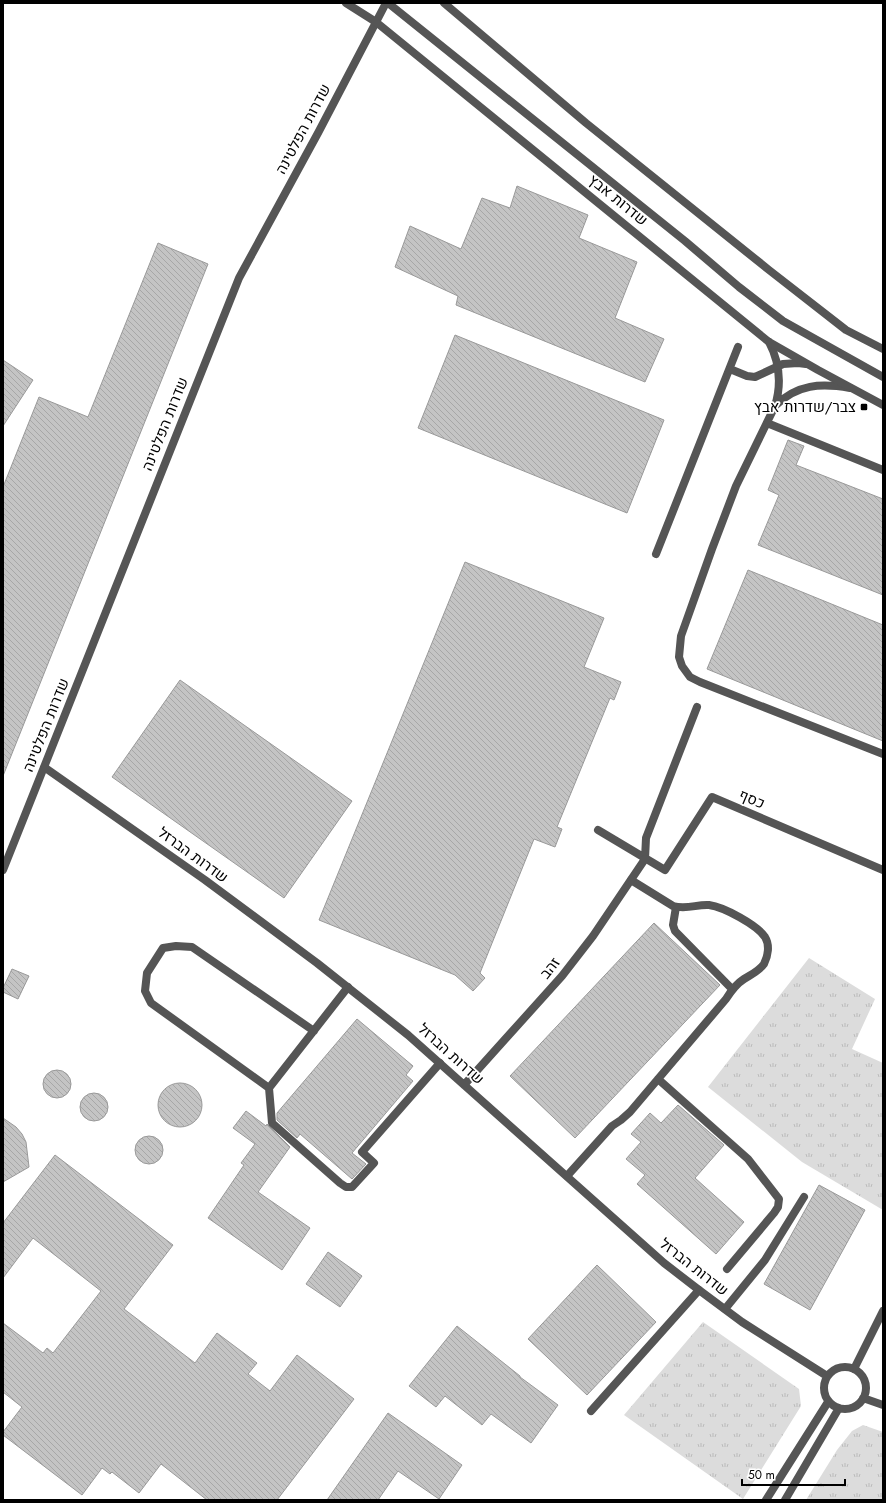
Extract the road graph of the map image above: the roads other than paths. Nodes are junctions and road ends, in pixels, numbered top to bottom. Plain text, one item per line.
1 (346, 3) edge
2 (387, 3) edge
3 (444, 3) edge
4 (376, 22) junction
5 (769, 342) junction
6 (738, 347) dead end
7 (883, 349) edge
8 (774, 352) junction
9 (809, 365) junction
10 (778, 366) junction
11 (730, 369) junction
12 (764, 373) junction
13 (883, 377) edge
14 (851, 388) junction
15 (883, 405) edge
16 (775, 406) junction
17 (767, 423) junction
18 (883, 470) edge
19 (656, 554) dead end
20 (697, 708) dead end
21 (883, 754) edge
22 (44, 766) junction
23 (598, 830) dead end
24 (644, 859) junction
25 (3, 870) edge
26 (883, 870) edge
27 (631, 880) junction
28 (676, 907) junction
29 (348, 987) junction
30 (732, 989) junction
31 (314, 1031) junction
32 (440, 1063) junction
33 (658, 1079) junction
34 (464, 1085) junction
35 (269, 1088) junction
36 (567, 1176) junction
37 (804, 1197) dead end
38 (727, 1269) dead end
39 (699, 1290) junction
40 (725, 1309) junction
41 (883, 1311) edge
42 (854, 1369) junction
43 (827, 1376) junction
44 (864, 1398) junction
45 (828, 1402) junction
46 (883, 1406) edge
47 (839, 1408) junction
48 (590, 1411) dead end
49 (766, 1500) edge
50 (785, 1500) edge

1 - 4 street, שדרות אבץ
2 - 4 street, שדרות הפלטינה
2 - 13 street, שדרות אבץ
3 - 7 street
4 - 5 street, שדרות אבץ
4 - 22 street, שדרות הפלטינה
5 - 8 street
5 - 9 street, שדרות אבץ
6 - 11 street
8 - 10 street
8 - 12 street
9 - 10 street
9 - 14 street, שדרות אבץ
10 - 12 street
10 - 16 street
11 - 12 street
11 - 19 street
14 - 15 street, שדרות אבץ
14 - 16 street
16 - 17 street
17 - 18 street
17 - 21 street
20 - 24 street
22 - 25 street, שדרות הפלטינה
22 - 29 street, שדרות הברזל
23 - 24 street
24 - 26 street, כסף
24 - 27 street, זהב
27 - 28 street
27 - 34 street, זהב
28 - 30 street
28 - 30 street
29 - 31 street
29 - 32 street, שדרות הברזל
30 - 33 street
31 - 35 street
31 - 35 street
32 - 34 street, שדרות הברזל
32 - 35 street
33 - 36 street
33 - 38 street
34 - 36 street, שדרות הברזל
36 - 39 street, שדרות הברזל
37 - 40 street
39 - 40 street, שדרות הברזל
39 - 48 street
40 - 43 street, שדרות הברזל
41 - 42 street
42 - 43 street
42 - 44 street
43 - 45 street
44 - 46 street
44 - 47 street
45 - 47 street
45 - 49 street
47 - 50 street

